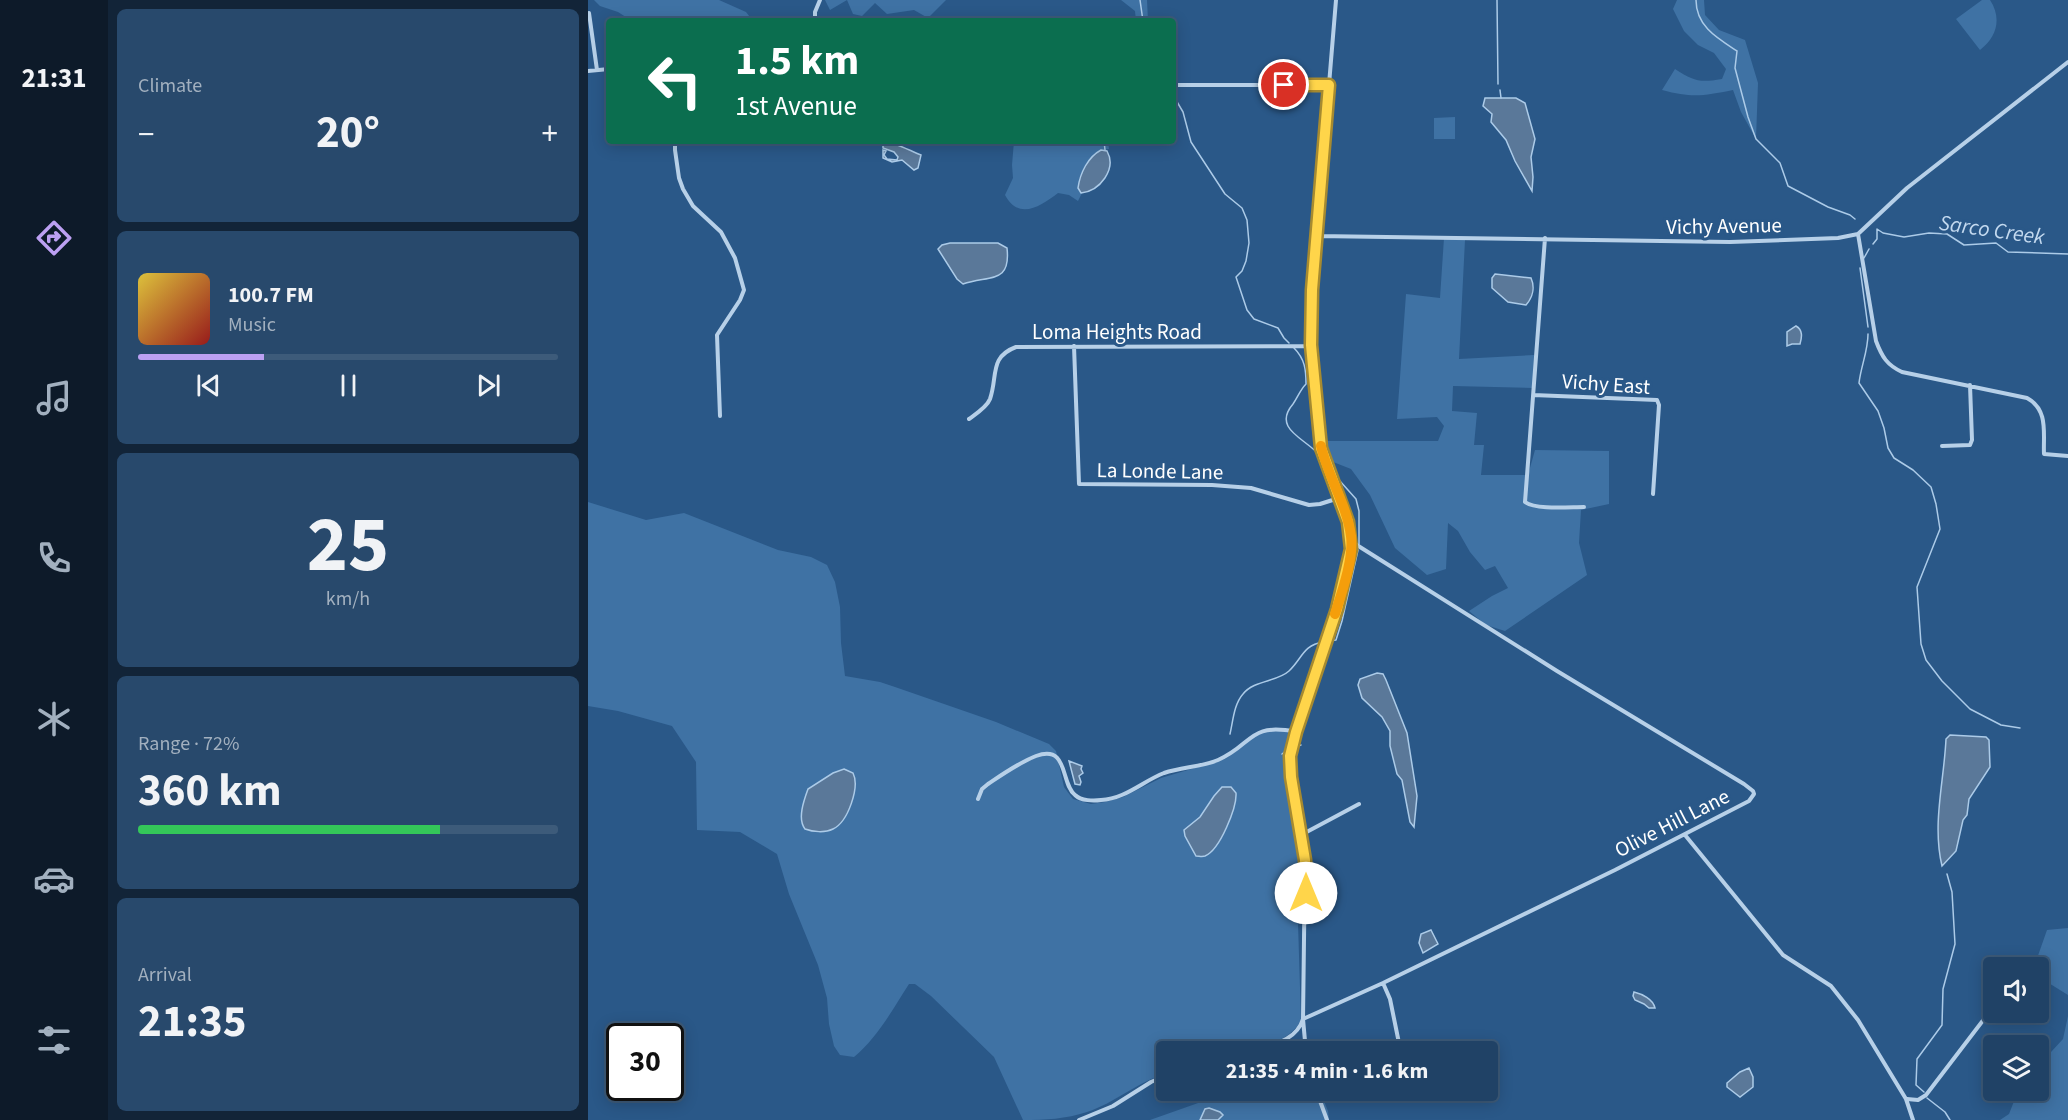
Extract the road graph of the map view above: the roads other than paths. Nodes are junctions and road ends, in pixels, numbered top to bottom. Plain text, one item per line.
1 (820, 0) edge
2 (1336, 0) edge
3 (589, 13) edge
4 (815, 18) edge
5 (2068, 62) edge
6 (606, 69) edge
7 (597, 70) junction
8 (588, 71) edge
9 (1176, 85) edge
10 (1329, 85) junction
11 (675, 144) edge
12 (1858, 234) junction
13 (1317, 236) junction
14 (1545, 238) junction
15 (1311, 345) junction
16 (1074, 346) junction
17 (1970, 385) junction
18 (1533, 395) junction
19 (720, 416) dead end
20 (969, 419) dead end
21 (1942, 446) dead end
22 (2068, 456) edge
23 (1653, 494) dead end
24 (1339, 498) junction
25 (1584, 507) dead end
26 (1352, 543) junction
27 (1296, 732) junction
28 (978, 799) dead end
29 (1359, 804) dead end
30 (1301, 835) junction
31 (1685, 835) junction
32 (1383, 983) junction
33 (1303, 1019) junction
34 (1983, 1020) edge
35 (1281, 1041) edge
36 (1305, 1041) edge
37 (1399, 1041) edge
38 (1156, 1080) edge
39 (1906, 1099) junction
40 (1320, 1101) edge
41 (1079, 1120) edge
42 (1327, 1120) edge
43 (1913, 1120) edge

1 - 4 street
2 - 10 street
3 - 7 street
5 - 12 street
6 - 7 street
7 - 8 street
9 - 10 street
10 - 13 street
11 - 19 street
12 - 14 street, Vichy Avenue
12 - 17 street
13 - 14 street, Vichy Avenue
13 - 15 street
14 - 18 street, Vichy East
15 - 16 street, Loma Heights Road
15 - 24 street
16 - 20 street, Loma Heights Road
16 - 24 street, La Londe Lane
17 - 21 street
17 - 22 street
18 - 23 street, Vichy East
18 - 25 street, Vichy East
24 - 26 street
26 - 27 street
26 - 31 street, Olive Hill Lane
27 - 28 street
27 - 30 street
29 - 30 street
30 - 33 street
31 - 32 street, Olive Hill Lane
31 - 39 street
32 - 33 street, Olive Hill Lane
32 - 37 street
33 - 35 street
33 - 36 street
34 - 39 street
38 - 41 street
39 - 43 street
40 - 42 street

